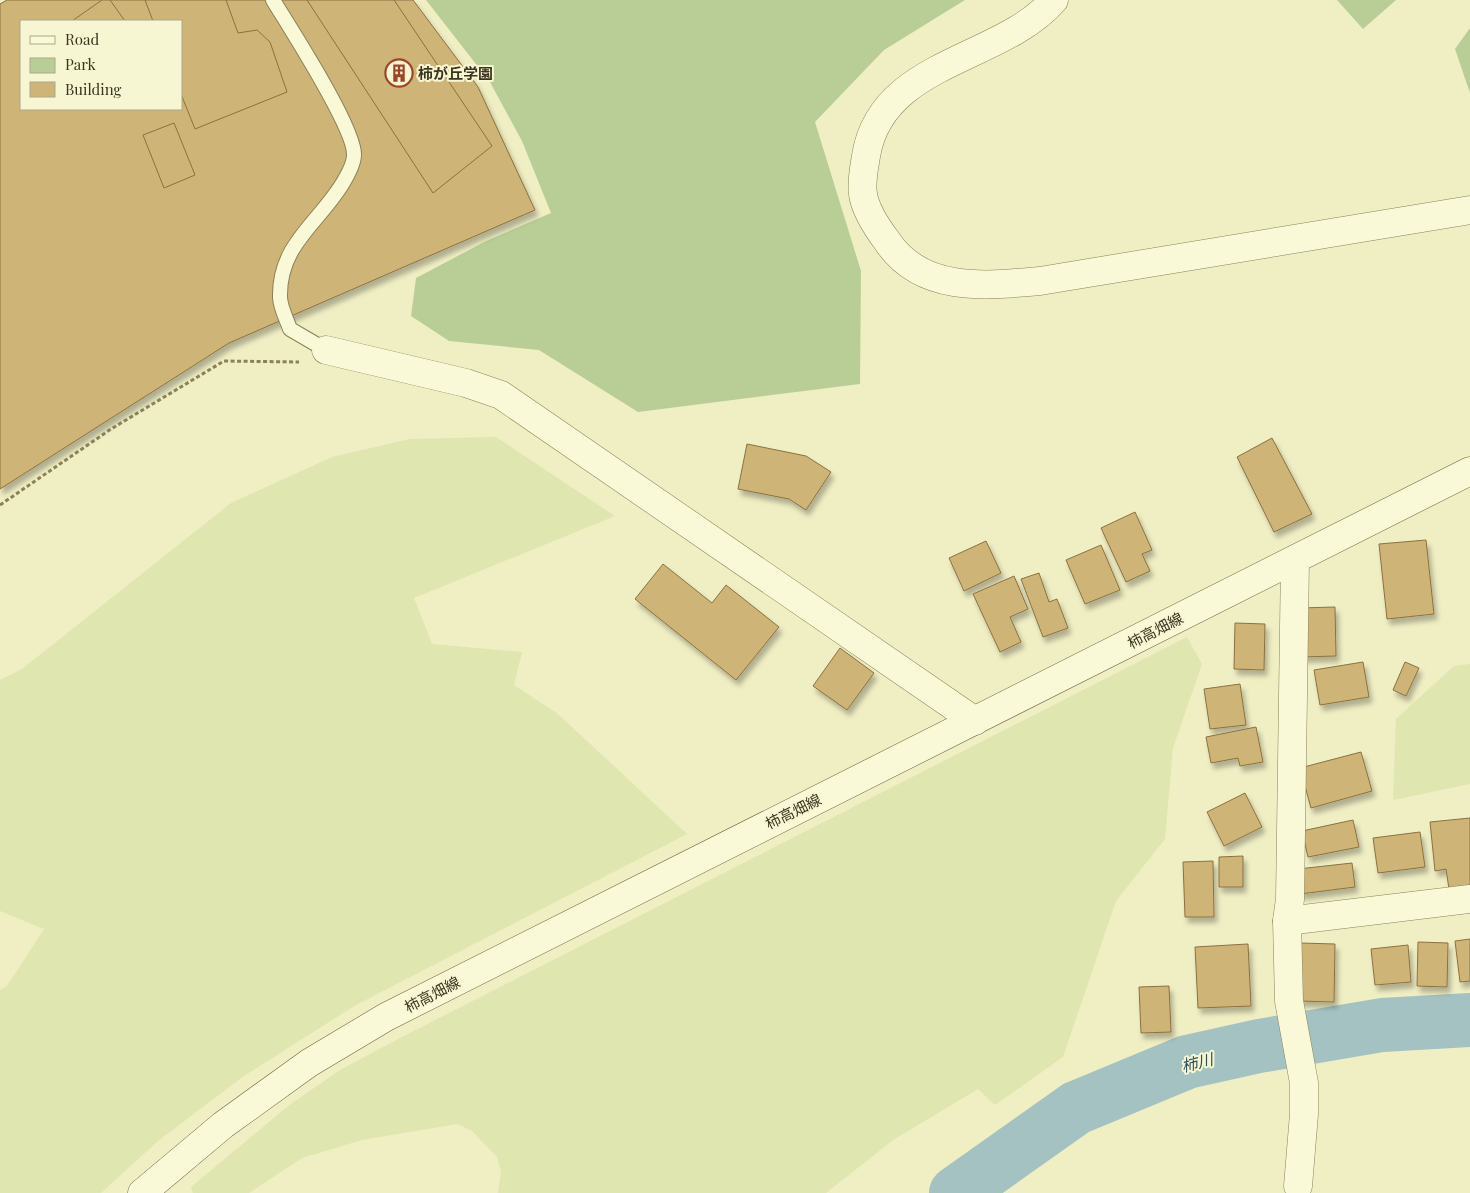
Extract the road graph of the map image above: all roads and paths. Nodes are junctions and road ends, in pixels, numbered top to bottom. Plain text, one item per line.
1 (273, 0) edge
2 (1054, 0) edge
3 (1470, 210) edge
4 (326, 350) junction
5 (1470, 471) edge
6 (0, 504) edge
7 (1295, 560) junction
8 (975, 721) junction
9 (1470, 899) edge
10 (1287, 921) junction
11 (1298, 1186) dead end
12 (142, 1193) edge

1 - 4 lane
2 - 3 street
4 - 6 path
4 - 8 street
5 - 7 street, 柿高畑線
7 - 8 street, 柿高畑線
7 - 10 street
8 - 12 street, 柿高畑線
9 - 10 street
10 - 11 street

